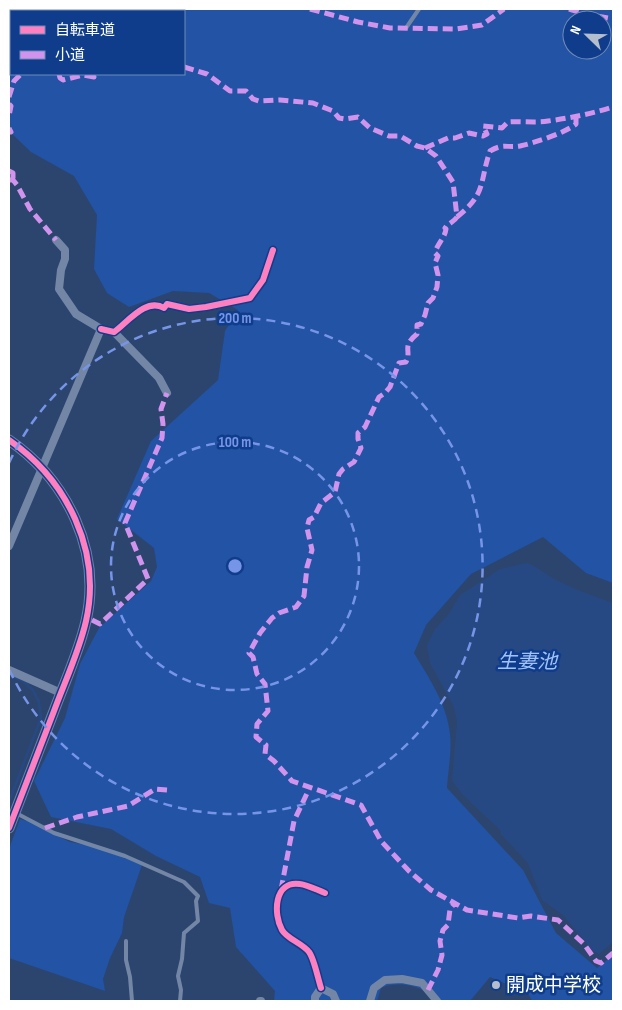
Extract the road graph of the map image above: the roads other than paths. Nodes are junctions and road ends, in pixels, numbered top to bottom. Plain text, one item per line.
1 (419, 9) edge
2 (406, 28) dead end
3 (56, 240) dead end
4 (273, 250) dead end
5 (101, 329) junction
6 (114, 332) junction
7 (167, 393) dead end
8 (9, 440) edge
9 (42, 468) junction
10 (9, 546) edge
11 (9, 670) edge
12 (61, 693) junction
13 (15, 812) junction
14 (9, 828) edge
15 (325, 893) dead end
16 (126, 941) dead end
17 (321, 988) junction
18 (132, 1001) edge
19 (180, 1001) edge
20 (315, 1001) edge
21 (336, 1001) edge
22 (370, 1001) edge
23 (437, 1001) edge

1 - 2 lane
3 - 5 street
4 - 6 street
5 - 6 street
5 - 9 street
6 - 7 street
8 - 9 street
9 - 10 street
9 - 12 street
11 - 12 street
12 - 13 street
13 - 14 street
13 - 19 lane
15 - 17 street
16 - 18 lane
17 - 20 street
17 - 21 street
22 - 23 street

